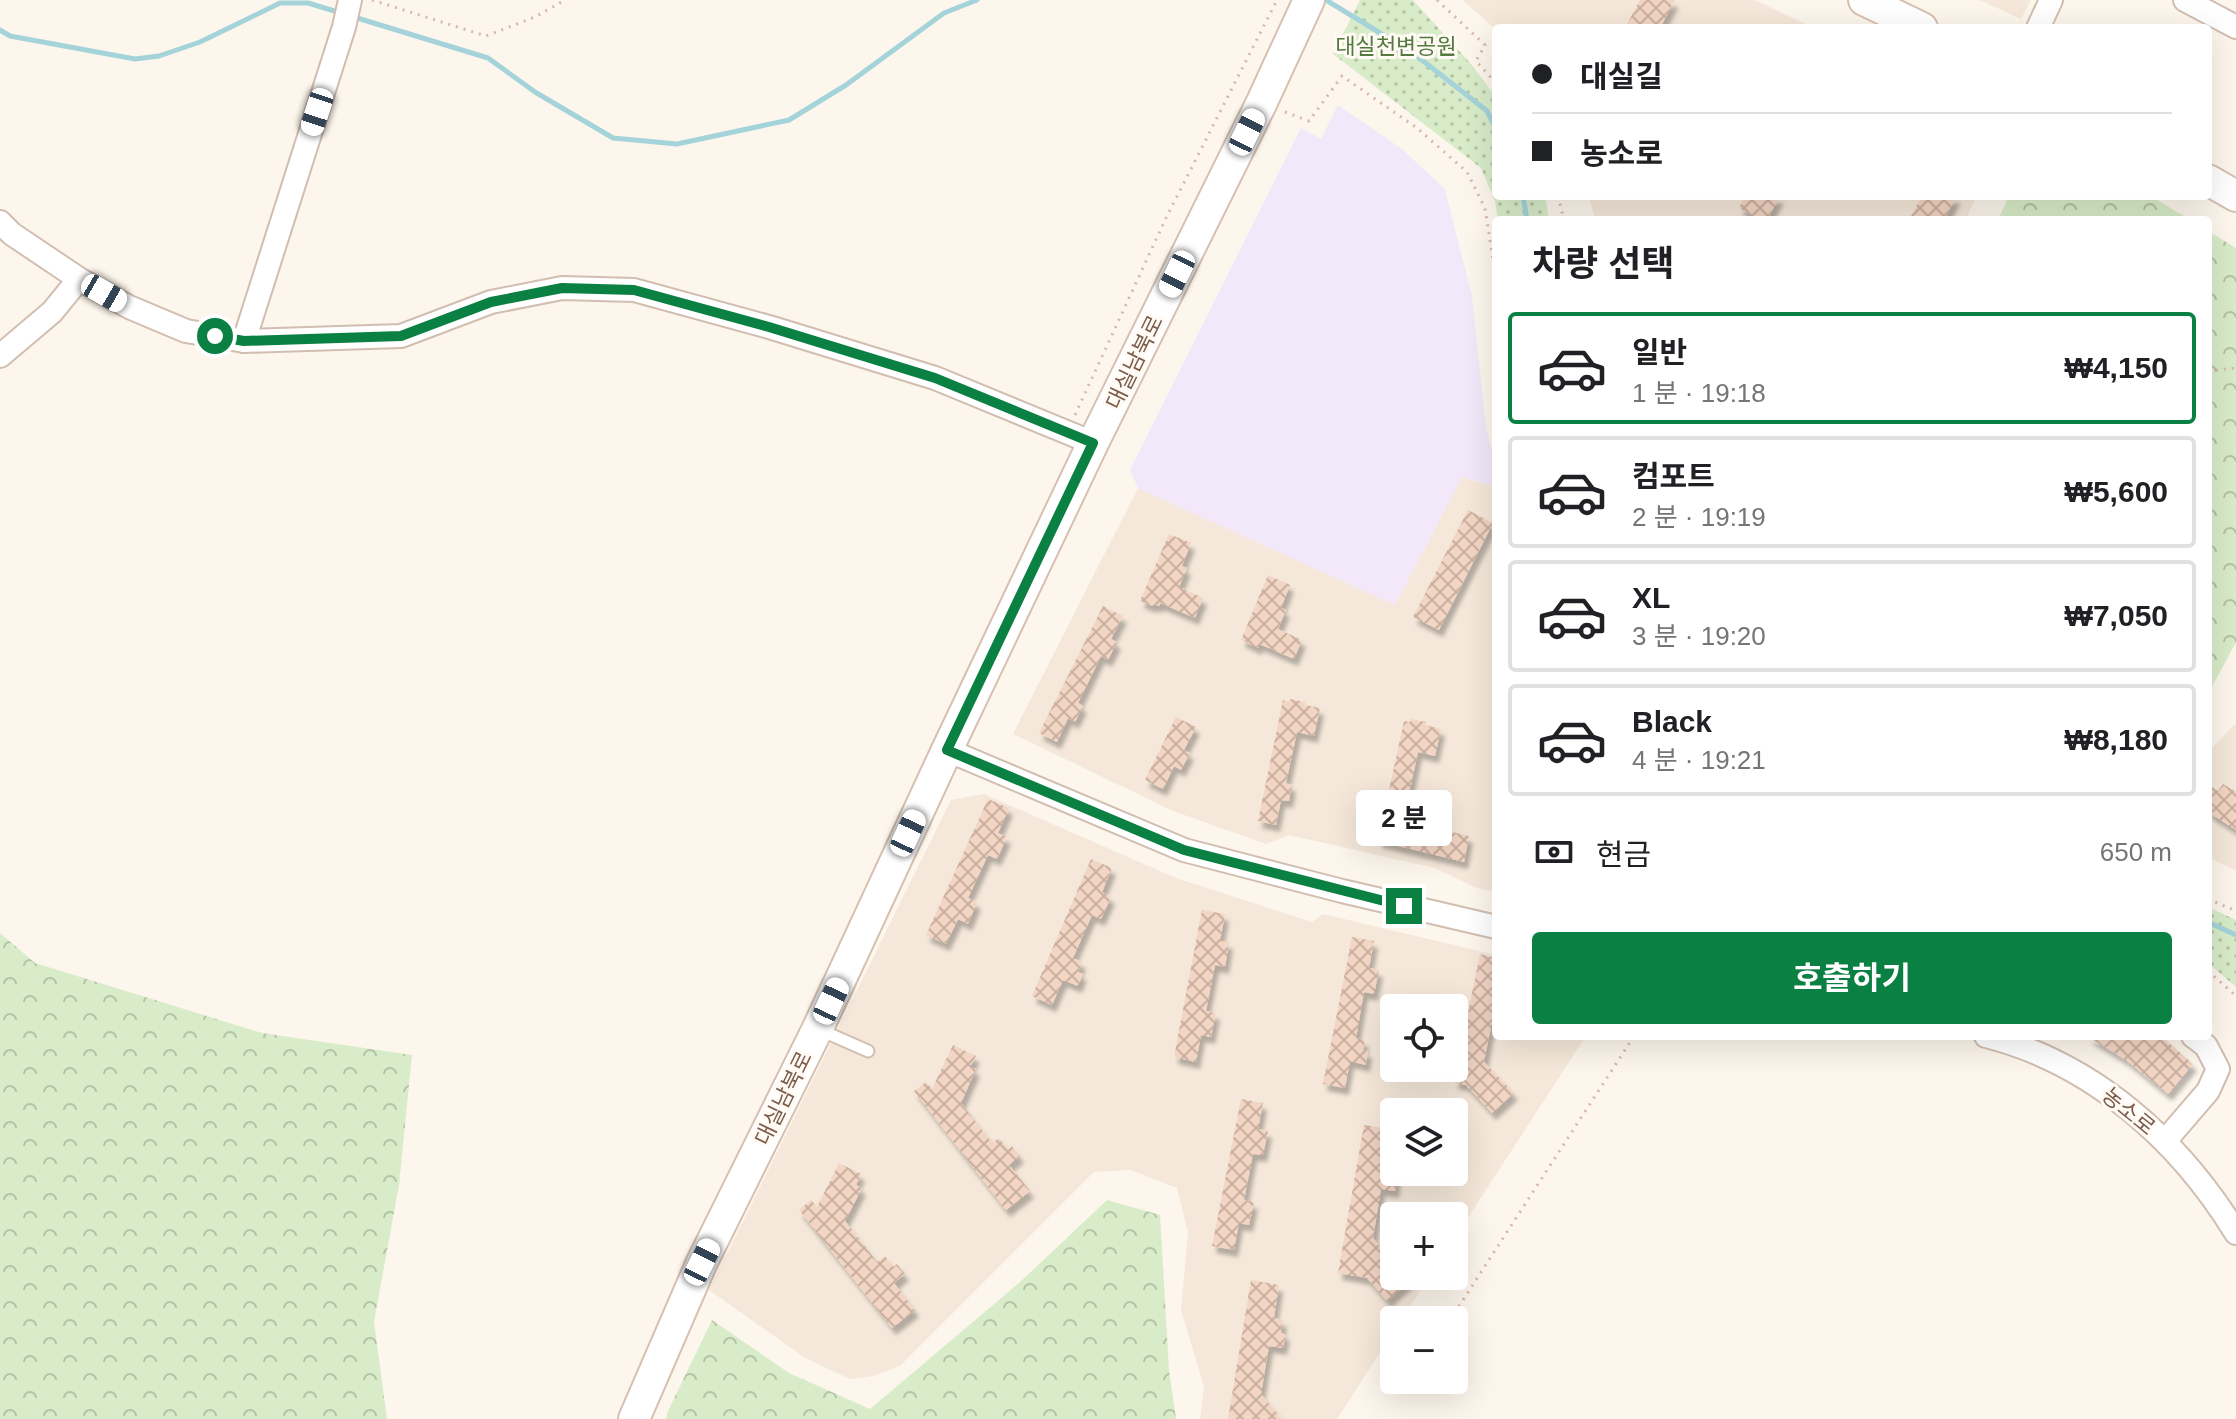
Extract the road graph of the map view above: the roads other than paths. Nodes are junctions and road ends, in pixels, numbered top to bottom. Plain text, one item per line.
1 (1864, 0) edge
2 (2051, 0) edge
3 (2185, 0) edge
4 (354, 6) edge
5 (1292, 13) edge
6 (1914, 24) edge
7 (2040, 24) edge
8 (2236, 27) edge
9 (2212, 182) edge
10 (2236, 196) edge
11 (0, 222) edge
12 (79, 279) junction
13 (244, 341) junction
14 (0, 356) edge
15 (1093, 443) junction
16 (947, 750) junction
17 (1492, 926) edge
18 (818, 1028) junction
19 (1998, 1040) edge
20 (2198, 1040) edge
21 (868, 1051) dead end
22 (2165, 1141) junction
23 (2236, 1233) edge
24 (634, 1419) edge

1 - 6 street
2 - 7 street
3 - 8 street
4 - 13 street
5 - 15 street, 대실남북로
9 - 10 street
11 - 12 street
12 - 13 street
12 - 14 street
13 - 15 street
15 - 16 street, 대실남북로
16 - 17 street
16 - 18 street, 대실남북로
18 - 21 lane
18 - 24 street, 대실남북로
19 - 22 street, 농소로
20 - 22 street
22 - 23 street, 농소로

